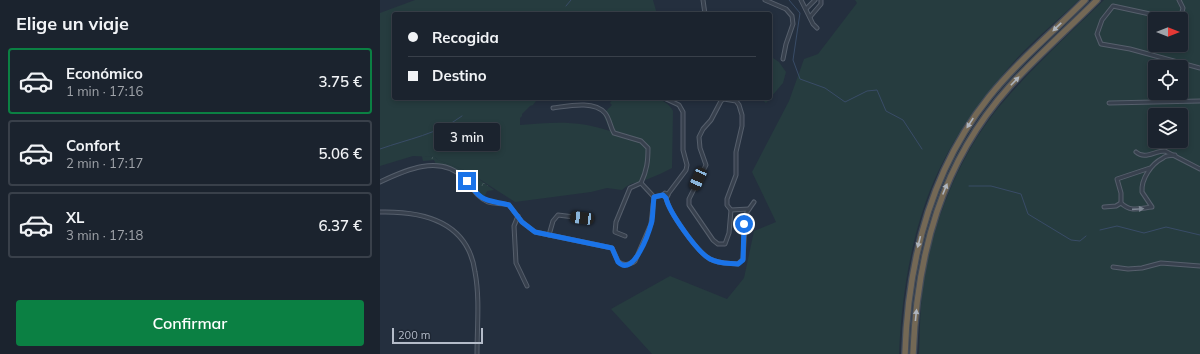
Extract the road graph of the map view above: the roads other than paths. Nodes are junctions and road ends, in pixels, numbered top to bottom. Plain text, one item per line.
1 (765, 0) edge
2 (801, 0) edge
3 (815, 0) edge
4 (821, 0) edge
5 (1085, 0) edge
6 (1097, 0) edge
7 (1179, 0) edge
8 (704, 2) edge
9 (806, 9) junction
10 (705, 12) edge
11 (810, 17) junction
12 (817, 28) dead end
13 (783, 59) dead end
14 (1200, 68) edge
15 (668, 100) edge
16 (722, 100) edge
17 (730, 100) edge
18 (1200, 101) edge
19 (1109, 103) dead end
20 (553, 108) dead end
21 (1136, 152) dead end
22 (1175, 156) junction
23 (1150, 168) junction
24 (1200, 168) edge
25 (1144, 171) junction
26 (1147, 174) junction
27 (380, 182) edge
28 (641, 183) junction
29 (665, 196) junction
30 (654, 197) junction
31 (754, 202) dead end
32 (1121, 203) junction
33 (1104, 206) dead end
34 (749, 209) junction
35 (730, 210) junction
36 (380, 212) edge
37 (518, 216) junction
38 (582, 218) dead end
39 (549, 235) junction
40 (625, 236) dead end
41 (1200, 266) edge
42 (1113, 267) dead end
43 (527, 286) dead end
44 (477, 354) edge
45 (905, 354) edge
46 (914, 354) edge

1 - 13 street
2 - 9 street
3 - 9 street
4 - 11 street
5 -> 45 highway
46 -> 6 highway
7 - 14 street
8 - 10 street
9 - 11 street
11 - 12 street
15 - 29 street
16 - 35 street
17 - 35 street
18 - 19 street
20 - 28 street
21 - 22 street
22 - 23 street
22 - 24 street
23 - 25 street
23 - 26 street
25 - 26 street
25 - 32 street
32 -> 26 street
27 - 37 street
28 - 30 street
28 - 40 street
29 - 30 street
29 - 34 street
30 - 39 street
31 - 34 street
32 - 33 street
34 - 35 street
36 - 44 street
37 - 39 street
37 - 43 street
38 - 39 street
41 - 42 street

